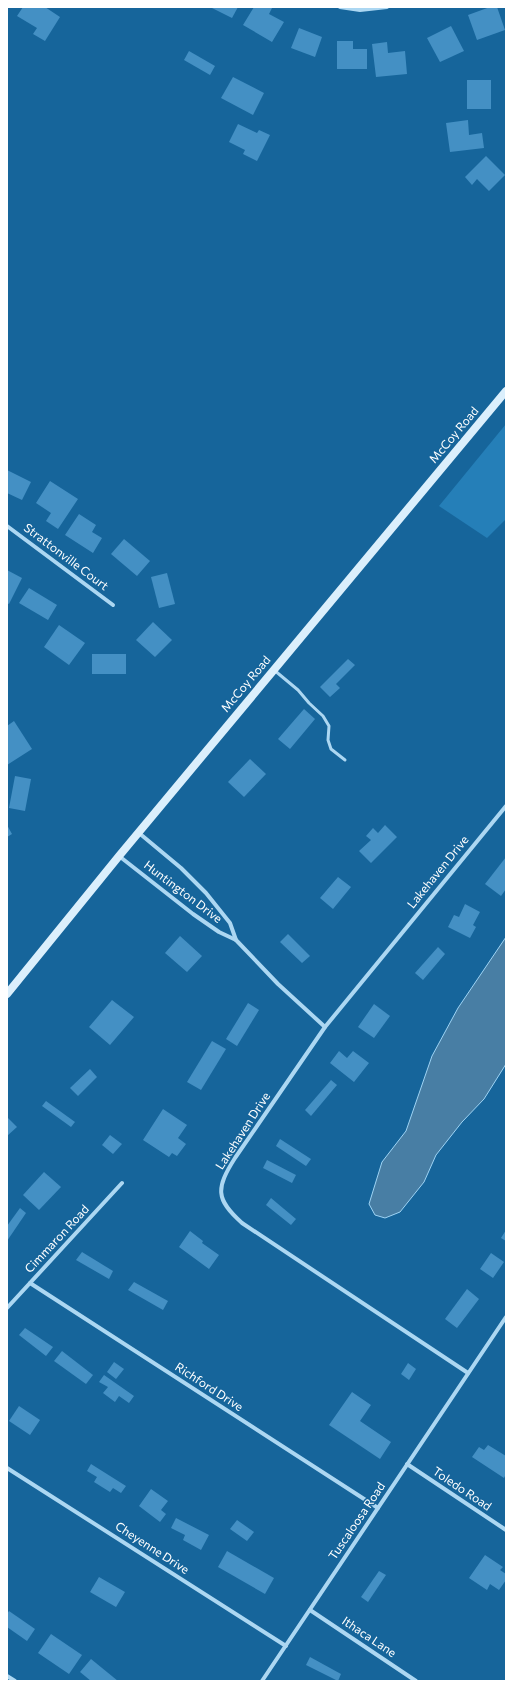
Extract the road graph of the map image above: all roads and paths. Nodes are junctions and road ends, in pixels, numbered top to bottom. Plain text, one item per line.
1 (340, 7) edge
2 (387, 7) edge
3 (506, 391) edge
4 (7, 526) edge
5 (112, 605) dead end
6 (274, 670) junction
7 (345, 760) dead end
8 (506, 806) edge
9 (139, 833) junction
10 (119, 856) junction
11 (236, 940) junction
12 (7, 994) edge
13 (326, 1027) junction
14 (122, 1184) dead end
15 (30, 1283) junction
16 (7, 1308) edge
17 (506, 1317) edge
18 (468, 1373) junction
19 (407, 1464) junction
20 (7, 1468) edge
21 (378, 1508) junction
22 (506, 1530) edge
23 (310, 1610) junction
24 (286, 1646) junction
25 (7, 1676) edge
26 (15, 1681) edge
27 (262, 1681) edge
28 (416, 1681) edge

1 - 2 street
3 - 6 main road, McCoy Road
4 - 5 street, Strattonville Court
6 - 7 lane
6 - 9 main road, McCoy Road
8 - 13 street, Lakehaven Drive
9 - 10 main road, McCoy Road
9 - 11 street, Huntington Drive
10 - 11 street, Huntington Drive
10 - 12 main road, McCoy Road
11 - 13 street, Huntington Drive
13 - 18 street, Lakehaven Drive
14 - 15 street, Cimmaron Road
15 - 16 street, Cimmaron Road
15 - 21 street, Richford Drive
17 - 18 street
18 - 19 street, Tuscaloosa Road
19 - 21 street, Tuscaloosa Road
19 - 22 street, Toledo Road
20 - 24 street, Cheyenne Drive
21 - 23 street, Tuscaloosa Road
23 - 24 street, Tuscaloosa Road
23 - 28 street, Ithaca Lane
24 - 27 street, Tuscaloosa Road
25 - 26 street

